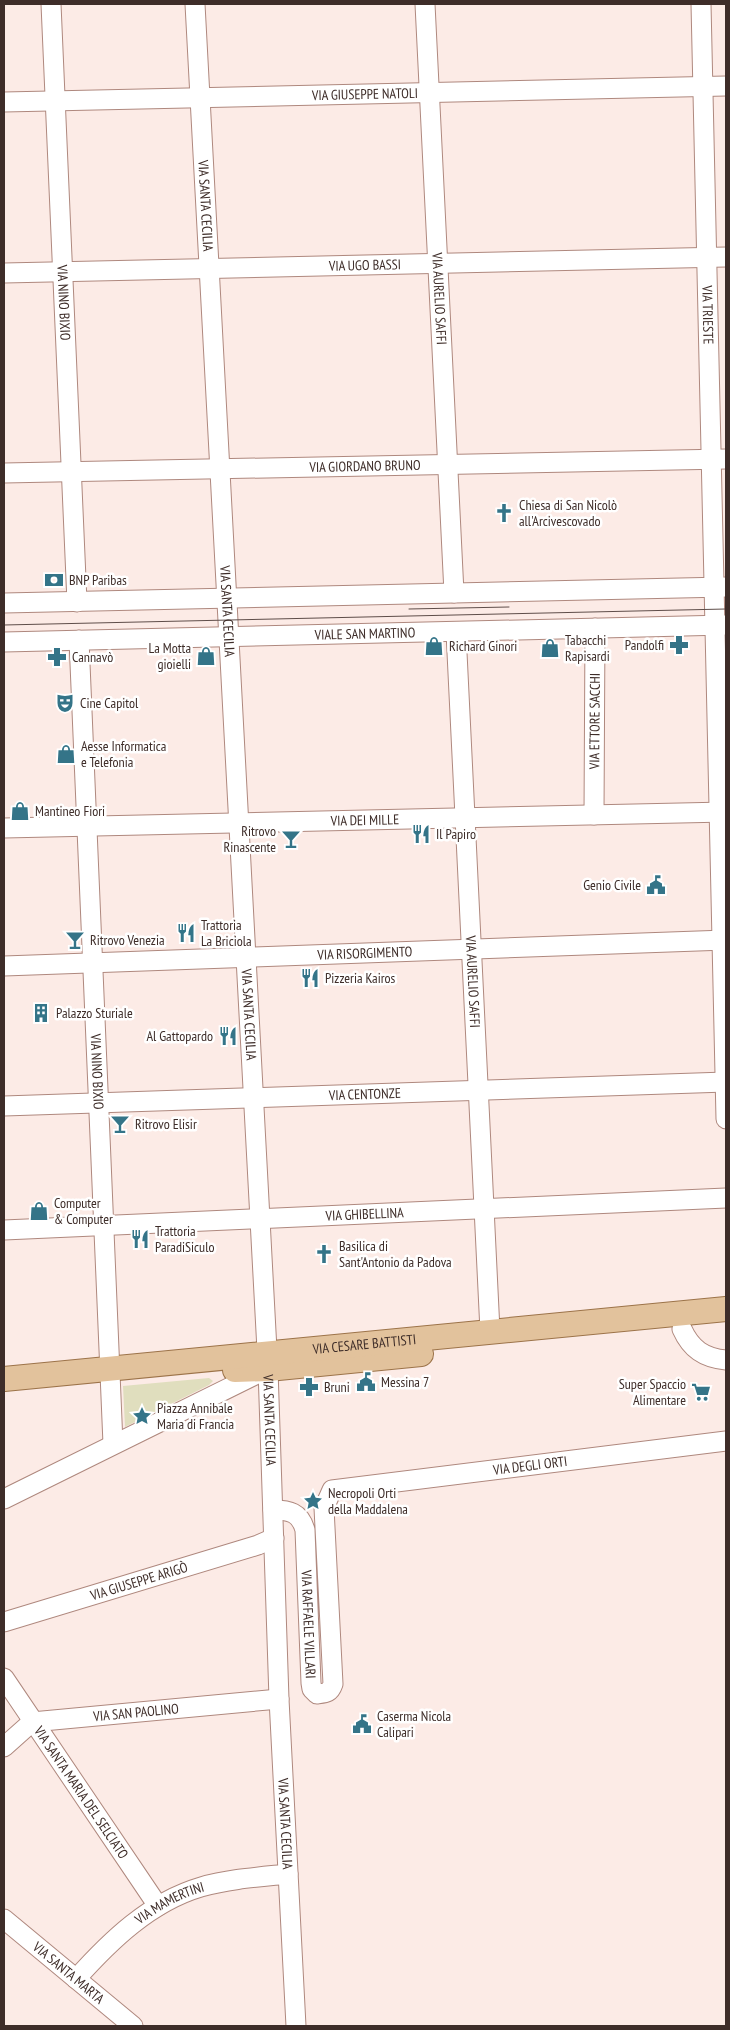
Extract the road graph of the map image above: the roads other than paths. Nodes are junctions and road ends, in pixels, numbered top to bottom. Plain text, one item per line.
1 (51, 4) edge
2 (195, 4) edge
3 (425, 4) edge
4 (701, 4) edge
5 (726, 86) edge
6 (703, 87) junction
7 (429, 93) junction
8 (200, 98) junction
9 (55, 101) junction
10 (4, 102) edge
11 (707, 257) junction
12 (726, 257) edge
13 (438, 263) junction
14 (209, 268) junction
15 (62, 272) junction
16 (4, 273) edge
17 (719, 459) edge
18 (448, 464) junction
19 (220, 468) junction
20 (71, 472) junction
21 (4, 473) edge
22 (720, 587) edge
23 (454, 593) junction
24 (226, 598) junction
25 (77, 602) junction
26 (4, 604) edge
27 (721, 626) edge
28 (595, 628) junction
29 (456, 632) junction
30 (228, 637) junction
31 (78, 640) junction
32 (4, 642) edge
33 (723, 812) edge
34 (594, 815) junction
35 (465, 818) junction
36 (238, 823) junction
37 (87, 826) junction
38 (4, 828) edge
39 (724, 940) edge
40 (471, 949) junction
41 (245, 957) junction
42 (92, 963) junction
43 (4, 966) edge
44 (726, 1082) edge
45 (478, 1090) junction
46 (253, 1098) junction
47 (99, 1103) junction
48 (4, 1106) edge
49 (726, 1119) edge
50 (726, 1198) edge
51 (484, 1209) junction
52 (259, 1219) junction
53 (104, 1226) junction
54 (4, 1230) edge
55 (726, 1309) edge
56 (726, 1324) edge
57 (682, 1329) junction
58 (490, 1331) junction
59 (267, 1360) junction
60 (726, 1360) edge
61 (110, 1375) junction
62 (4, 1378) edge
63 (4, 1392) edge
64 (726, 1441) edge
65 (113, 1444) junction
66 (332, 1490) joint
67 (4, 1498) edge
68 (272, 1510) junction
69 (274, 1538) junction
70 (4, 1622) edge
71 (4, 1678) edge
72 (279, 1699) junction
73 (32, 1722) junction
74 (4, 1747) edge
75 (288, 1874) junction
76 (158, 1906) junction
77 (4, 1920) edge
78 (76, 1979) junction
79 (133, 2026) edge
80 (296, 2026) edge

1 - 9 street, VIA NINO BIXIO
2 - 8 street, VIA SANTA CECILIA
3 - 7 street, VIA AURELIO SAFFI
4 - 6 street, VIA TRIESTE
5 - 6 street, VIA GIUSEPPE NATOLI
6 - 7 street, VIA GIUSEPPE NATOLI
6 - 11 street, VIA TRIESTE
7 - 8 street, VIA GIUSEPPE NATOLI
7 - 13 street, VIA AURELIO SAFFI
8 - 9 street, VIA GIUSEPPE NATOLI
8 - 14 street, VIA SANTA CECILIA
9 - 10 street, VIA GIUSEPPE NATOLI
9 - 15 street, VIA NINO BIXIO
11 - 12 street, VIA UGO BASSI
11 - 13 street, VIA UGO BASSI
11 - 17 street, VIA TRIESTE
13 - 14 street, VIA UGO BASSI
13 - 18 street, VIA AURELIO SAFFI
14 - 15 street, VIA UGO BASSI
14 - 19 street, VIA SANTA CECILIA
15 - 16 street, VIA UGO BASSI
15 - 20 street, VIA NINO BIXIO
17 - 18 street, VIA GIORDANO BRUNO
17 - 22 street, VIA TRIESTE
18 - 19 street, VIA GIORDANO BRUNO
18 - 23 street, VIA AURELIO SAFFI
19 - 20 street, VIA GIORDANO BRUNO
19 - 24 street, VIA SANTA CECILIA
20 - 21 street, VIA GIORDANO BRUNO
20 - 25 street, VIA NINO BIXIO
22 - 23 street
22 - 27 street, VIA TRIESTE
23 - 24 street
24 - 25 street
24 - 30 street, VIA SANTA CECILIA
25 - 26 street
27 - 28 street, VIALE SAN MARTINO
27 - 33 street, VIA TRIESTE
28 - 29 street, VIALE SAN MARTINO
28 - 34 street, VIA ETTORE SACCHI
29 - 30 street, VIALE SAN MARTINO
29 - 35 street, VIA AURELIO SAFFI
30 - 31 street, VIALE SAN MARTINO
30 - 36 street, VIA SANTA CECILIA
31 - 32 street, VIALE SAN MARTINO
31 - 37 street, VIA NINO BIXIO
33 - 34 street, VIA DEI MILLE
33 - 39 street, VIA TRIESTE
34 - 35 street, VIA DEI MILLE
35 - 36 street, VIA DEI MILLE
35 - 40 street, VIA AURELIO SAFFI
36 - 37 street, VIA DEI MILLE
36 - 41 street, VIA SANTA CECILIA
37 - 38 street, VIA DEI MILLE
37 - 42 street, VIA NINO BIXIO
39 - 40 street, VIA RISORGIMENTO
39 - 44 street, VIA TRIESTE
40 - 41 street, VIA RISORGIMENTO
40 - 45 street, VIA AURELIO SAFFI
41 - 42 street, VIA RISORGIMENTO
41 - 46 street, VIA SANTA CECILIA
42 - 43 street, VIA RISORGIMENTO
42 - 47 street, VIA NINO BIXIO
44 - 45 street, VIA CENTONZE
44 - 49 street, VIA TRIESTE
45 - 46 street, VIA CENTONZE
45 - 51 street, VIA AURELIO SAFFI
46 - 47 street, VIA CENTONZE
46 - 52 street, VIA SANTA CECILIA
47 - 48 street, VIA CENTONZE
47 - 53 street, VIA NINO BIXIO
50 - 51 street, VIA GHIBELLINA
51 - 52 street, VIA GHIBELLINA
51 - 58 street, VIA AURELIO SAFFI
52 - 53 street, VIA GHIBELLINA
52 - 59 street, VIA SANTA CECILIA
53 - 54 street, VIA GHIBELLINA
53 - 61 street, VIA NINO BIXIO
55 - 58 main road, VIA CESARE BATTISTI
56 - 57 main road, VIA CESARE BATTISTI
57 - 59 main road, VIA CESARE BATTISTI
57 - 60 street
58 - 59 main road, VIA CESARE BATTISTI
59 - 61 main road, VIA CESARE BATTISTI
59 - 65 street
59 - 68 street, VIA SANTA CECILIA
61 - 62 main road, VIA CESARE BATTISTI
61 - 63 main road, VIA CESARE BATTISTI
61 - 65 street, VIA NINO BIXIO
64 - 66 street, VIA DEGLI ORTI
65 - 67 street
66 - 68 street, VIA RAFFAELE VILLARI
68 - 69 street, VIA SANTA CECILIA
69 - 70 street, VIA GIUSEPPE ARIGÒ
69 - 72 street, VIA SANTA CECILIA
71 - 73 street, VIA SANTA MARIA DEL SELCIATO
72 - 73 street, VIA SAN PAOLINO
72 - 75 street, VIA SANTA CECILIA
73 - 74 street
73 - 76 street, VIA SANTA MARIA DEL SELCIATO
75 - 76 street, VIA MAMERTINI
75 - 80 street, VIA SANTA CECILIA
76 - 78 street, VIA MAMERTINI
77 - 78 street, VIA SANTA MARTA
78 - 79 street, VIA SANTA MARTA

